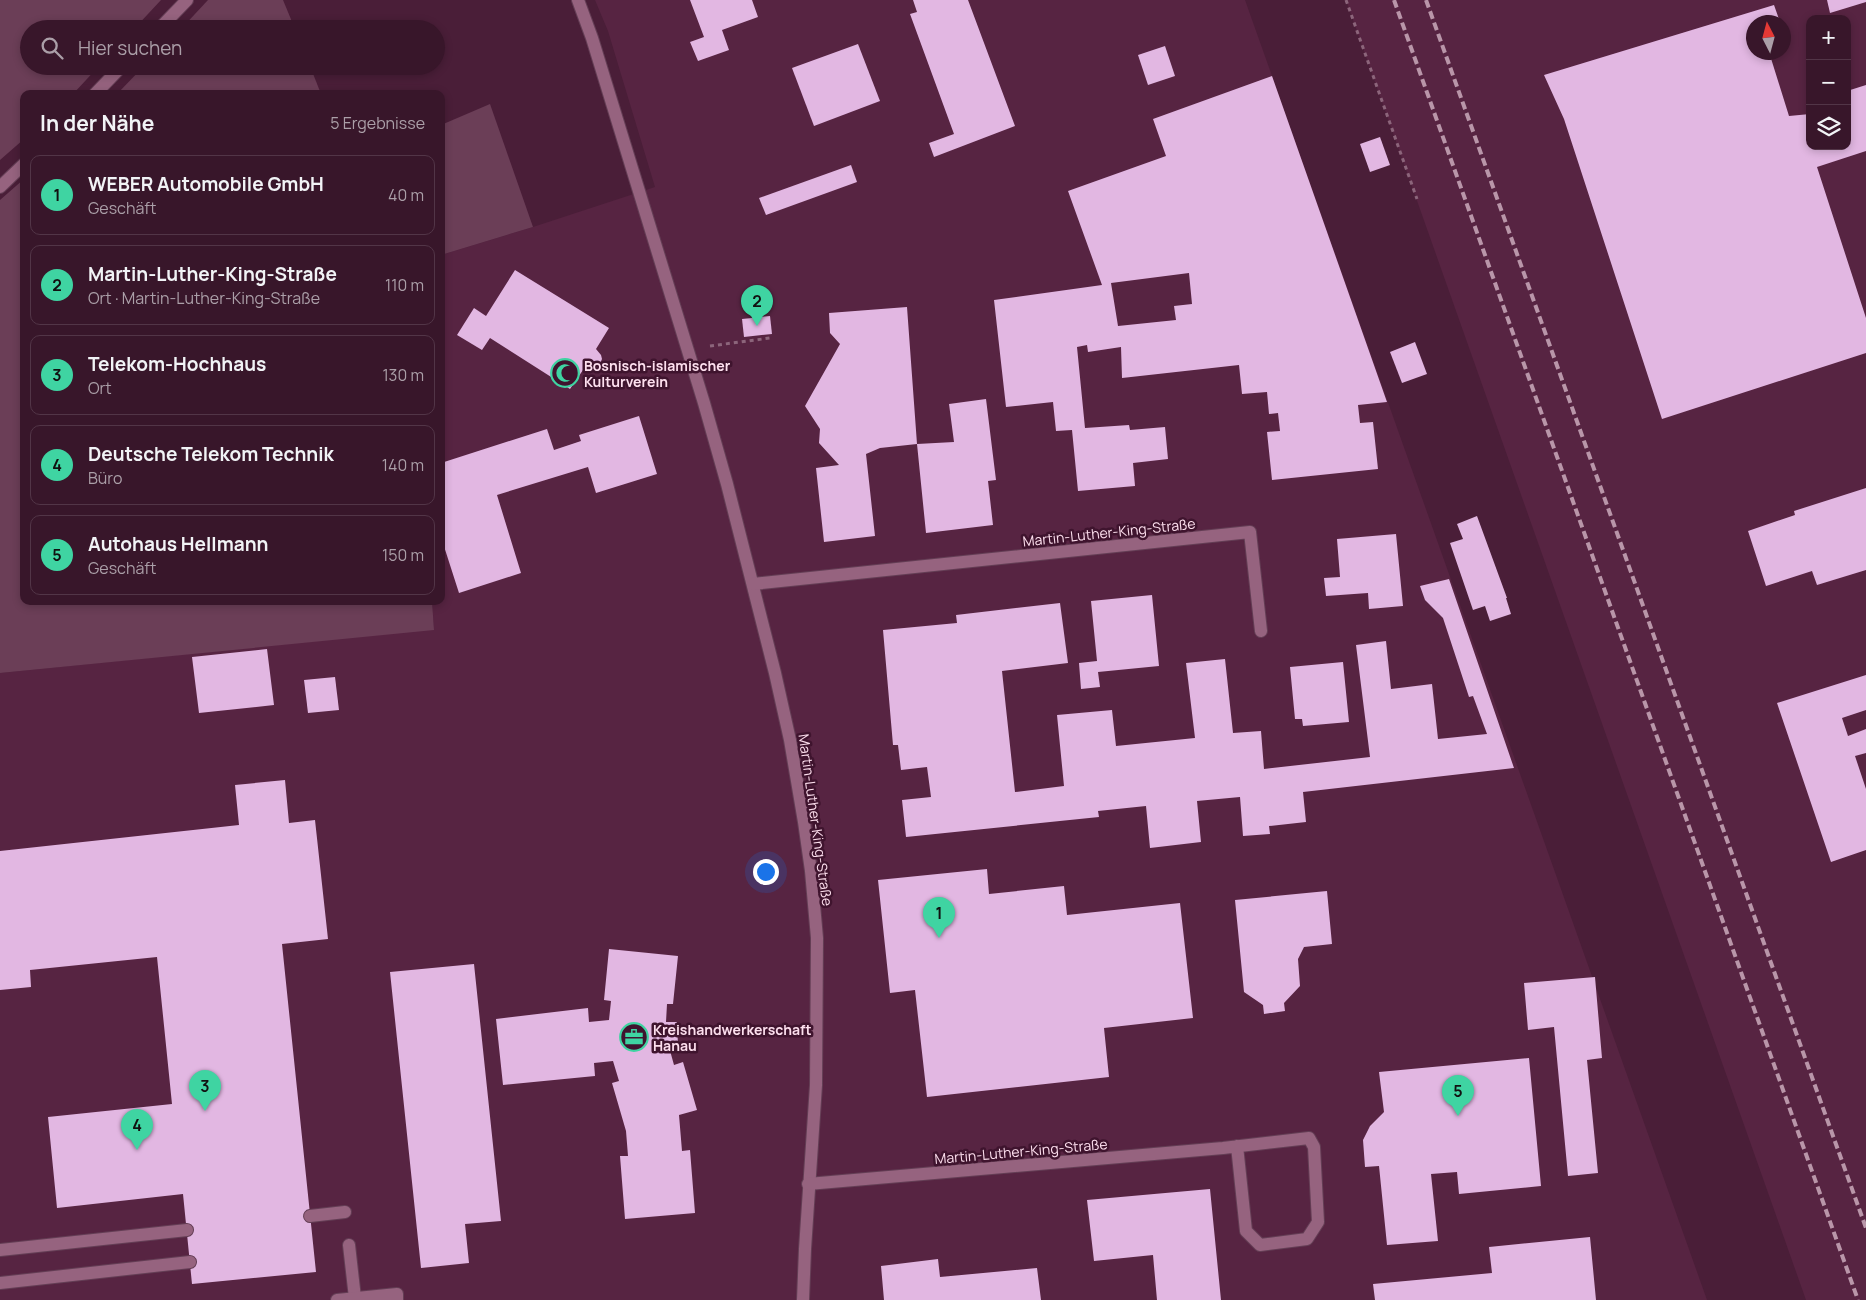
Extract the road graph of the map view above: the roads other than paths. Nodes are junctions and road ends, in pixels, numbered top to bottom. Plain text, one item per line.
1 (187, 0) edge
2 (578, 0) edge
3 (168, 20) edge
4 (113, 75) edge
5 (99, 90) edge
6 (20, 168) edge
7 (0, 187) edge
8 (753, 584) junction
9 (1261, 631) dead end
10 (1236, 1146) junction
11 (808, 1184) junction
12 (346, 1212) dead end
13 (310, 1216) dead end
14 (187, 1230) dead end
15 (349, 1245) dead end
16 (0, 1250) edge
17 (190, 1262) dead end
18 (0, 1283) edge
19 (355, 1298) junction
20 (337, 1300) edge
21 (397, 1300) edge
22 (804, 1300) edge

1 - 3 street
2 - 8 street, Martin-Luther-King-Straße
4 - 5 street
6 - 7 street
8 - 9 street, Martin-Luther-King-Straße
8 - 11 street, Martin-Luther-King-Straße
10 - 10 street, Martin-Luther-King-Straße
10 - 11 street, Martin-Luther-King-Straße
11 - 22 street, Martin-Luther-King-Straße
12 - 13 street
14 - 16 street
15 - 19 street
17 - 18 street
19 - 20 street
19 - 21 street

